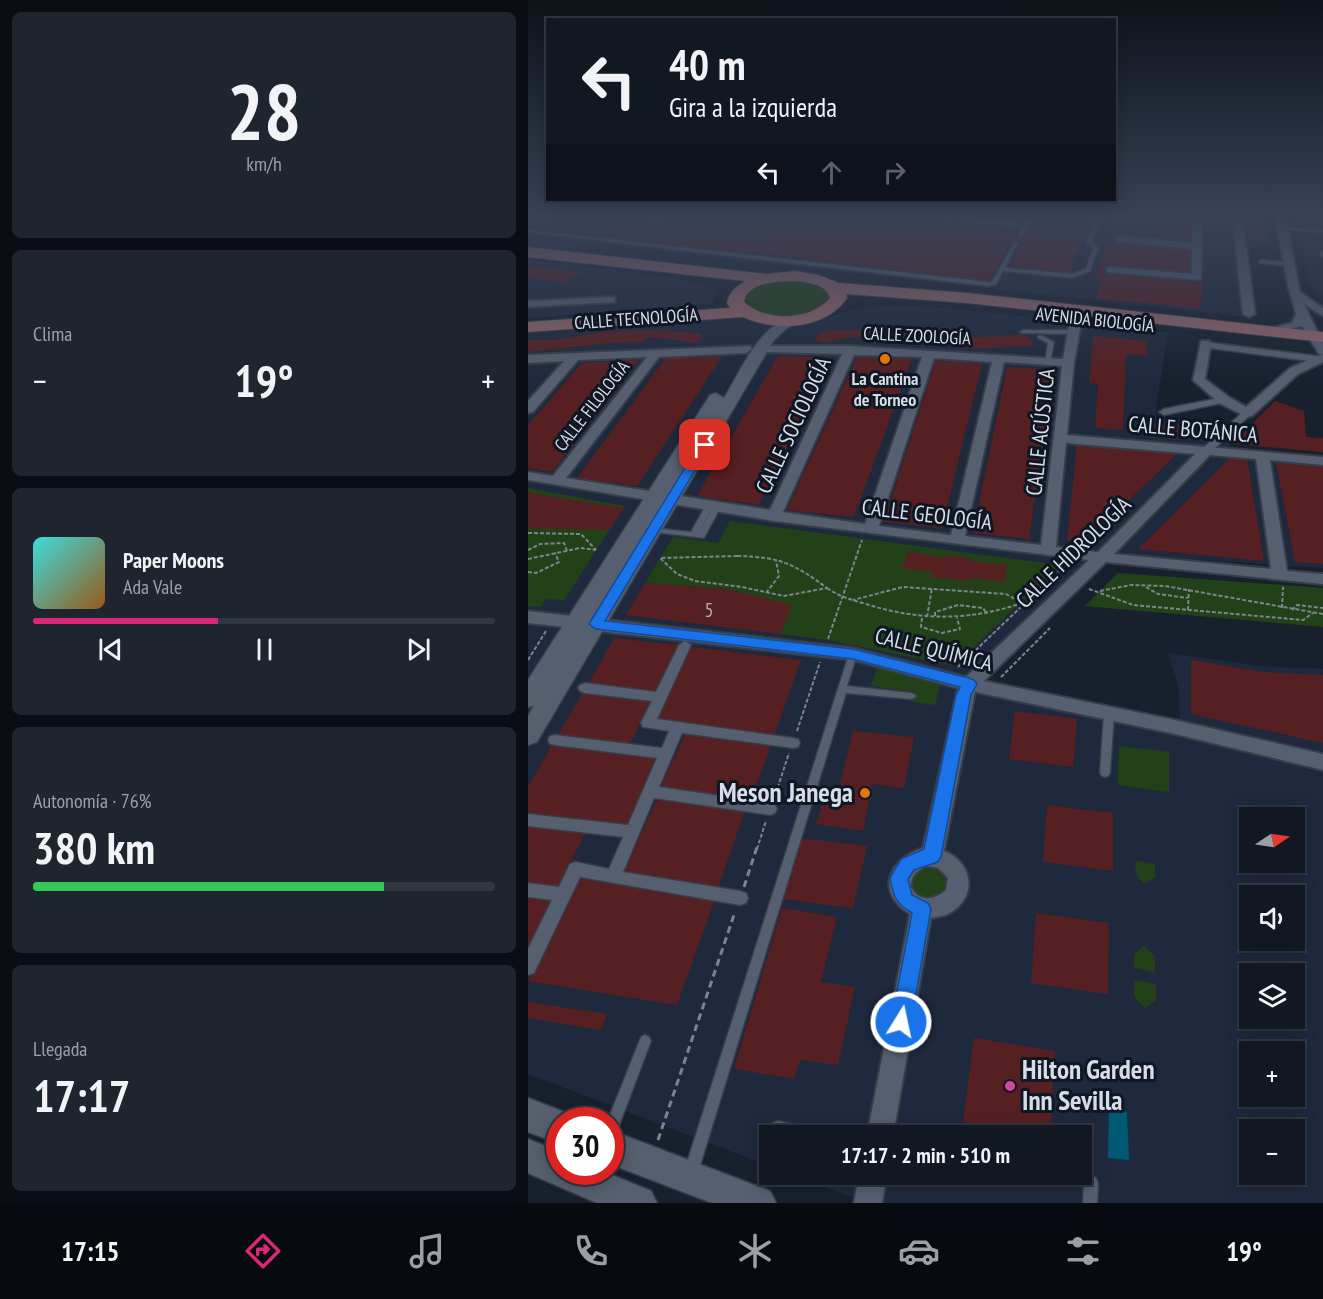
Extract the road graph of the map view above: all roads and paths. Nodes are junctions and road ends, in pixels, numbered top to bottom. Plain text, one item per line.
1 (643, 271) edge
2 (705, 271) edge
3 (876, 271) edge
4 (1001, 271) edge
5 (1023, 271) edge
6 (1085, 271) edge
7 (1123, 271) edge
8 (1197, 271) edge
9 (1244, 271) edge
10 (1289, 271) edge
11 (769, 278) junction
12 (835, 288) junction
13 (1293, 291) junction
14 (611, 300) dead end
15 (528, 304) edge
16 (740, 305) junction
17 (832, 308) junction
18 (1323, 313) edge
19 (1249, 314) dead end
20 (1302, 314) junction
21 (797, 320) junction
22 (528, 322) edge
23 (1074, 325) junction
24 (528, 327) edge
25 (1023, 332) dead end
26 (1271, 332) junction
27 (1040, 337) dead end
28 (1205, 344) joint
29 (1320, 347) edge
30 (755, 349) junction
31 (850, 350) junction
32 (656, 353) junction
33 (929, 354) junction
34 (575, 356) junction
35 (999, 358) junction
36 (528, 359) edge
37 (1048, 362) junction
38 (1068, 363) junction
39 (1224, 400) junction
40 (528, 409) edge
41 (1164, 412) dead end
42 (1247, 413) junction
43 (1060, 438) junction
44 (1207, 450) junction
45 (1262, 456) junction
46 (1323, 461) edge
47 (528, 476) edge
48 (556, 481) junction
49 (662, 499) junction
50 (713, 508) junction
51 (774, 517) junction
52 (652, 530) junction
53 (528, 533) edge
54 (866, 535) junction
55 (957, 540) junction
56 (528, 550) edge
57 (567, 550) junction
58 (1048, 552) junction
59 (555, 553) junction
60 (1075, 555) junction
61 (1101, 558) junction
62 (528, 559) edge
63 (776, 560) junction
64 (528, 572) edge
65 (1281, 578) junction
66 (1323, 579) edge
67 (1143, 585) junction
68 (829, 588) junction
69 (932, 588) junction
70 (1089, 589) dead end
71 (1189, 589) junction
72 (1100, 591) junction
73 (766, 593) junction
74 (843, 596) junction
75 (1188, 597) junction
76 (853, 600) junction
77 (1024, 603) junction
78 (1282, 608) junction
79 (1323, 608) edge
80 (1188, 610) junction
81 (1292, 610) junction
82 (1313, 613) junction
83 (987, 614) junction
84 (1323, 614) edge
85 (528, 617) edge
86 (922, 617) junction
87 (927, 617) junction
88 (935, 618) junction
89 (957, 618) junction
90 (553, 620) junction
91 (586, 623) junction
92 (828, 640) dead end
93 (685, 645) dead end
94 (853, 654) junction
95 (528, 660) edge
96 (963, 677) junction
97 (585, 688) dead end
98 (843, 689) junction
99 (911, 696) dead end
100 (661, 697) junction
101 (528, 699) edge
102 (1109, 713) junction
103 (678, 727) junction
104 (528, 736) edge
105 (555, 740) dead end
106 (793, 743) dead end
107 (666, 754) junction
108 (1323, 762) edge
109 (1105, 773) dead end
110 (650, 792) junction
111 (770, 809) dead end
112 (528, 820) edge
113 (633, 832) junction
114 (932, 857) junction
115 (613, 877) junction
116 (528, 890) edge
117 (564, 895) junction
118 (740, 898) dead end
119 (922, 909) junction
120 (528, 967) edge
121 (645, 1041) dead end
122 (619, 1107) edge
123 (528, 1115) edge
124 (546, 1122) edge
125 (882, 1125) edge
126 (624, 1152) edge
127 (528, 1156) edge
128 (546, 1164) edge
129 (689, 1177) junction
130 (595, 1185) edge
131 (871, 1185) edge
132 (1091, 1185) edge
133 (639, 1203) edge
134 (758, 1203) edge
135 (868, 1203) edge
136 (1090, 1203) edge

1 - 16 main road
2 - 11 main road
3 - 4 lane
5 - 6 lane
7 - 8 street
9 - 19 street
10 - 13 street
11 - 12 main road, AVENIDA BIOLOGÍA
11 - 16 main road
12 - 17 main road
12 - 26 main road, AVENIDA BIOLOGÍA
13 - 18 street
13 - 20 street
14 - 15 street
16 - 21 main road, AVENIDA BIOLOGÍA
16 - 22 main road, CALLE TECNOLOGÍA
16 - 24 main road, CALLE TECNOLOGÍA
16 - 30 street
17 - 21 main road, AVENIDA BIOLOGÍA
17 - 23 main road, AVENIDA BIOLOGÍA
20 - 26 street
20 - 29 street
21 - 30 street
23 - 25 lane
23 - 29 main road, AVENIDA BIOLOGÍA
23 - 38 street, CALLE ACÚSTICA
26 - 29 main road, AVENIDA BIOLOGÍA
27 - 37 lane
28 - 29 street
28 - 39 street
29 - 42 street
30 - 31 street, CALLE ZOOLOGÍA
30 - 32 street, CALLE ZOOLOGÍA
30 - 49 street
31 - 33 street, CALLE ZOOLOGÍA
31 - 51 street, CALLE SOCIOLOGÍA
32 - 34 street, CALLE ZOOLOGÍA
32 - 48 street, CALLE FILOLOGÍA
33 - 35 street, CALLE ZOOLOGÍA
33 - 54 street
34 - 36 street, CALLE ZOOLOGÍA
34 - 40 street
35 - 37 street, CALLE ZOOLOGÍA
35 - 55 street
37 - 38 street, CALLE ZOOLOGÍA
38 - 43 street, CALLE ACÚSTICA
39 - 41 street
39 - 42 street
42 - 44 street
43 - 44 street, CALLE BOTÁNICA
43 - 58 street, CALLE ACÚSTICA
44 - 45 street, CALLE BOTÁNICA
44 - 61 street, CALLE HIDROLOGÍA
45 - 46 street, CALLE BOTÁNICA
45 - 65 street
47 - 48 street, CALLE GEOLOGÍA
48 - 49 street, CALLE GEOLOGÍA
49 - 50 street, CALLE GEOLOGÍA
49 - 52 street
49 - 91 street
50 - 51 street, CALLE GEOLOGÍA
50 - 52 lane
51 - 54 street, CALLE GEOLOGÍA
52 - 91 street
53 - 57 path
54 - 55 street, CALLE GEOLOGÍA
54 - 74 path
55 - 58 street, CALLE GEOLOGÍA
56 - 57 path
57 - 59 path
58 - 60 street, CALLE GEOLOGÍA
59 - 62 path
59 - 64 path
60 - 61 street, CALLE GEOLOGÍA
60 - 77 path
61 - 65 street, CALLE GEOLOGÍA
61 - 96 street, CALLE HIDROLOGÍA
63 - 68 path
63 - 73 path
63 - 73 path
65 - 66 street, CALLE GEOLOGÍA
65 - 78 path
67 - 71 path
67 - 72 path
67 - 75 path
68 - 73 path
68 - 74 path
69 - 76 path
69 - 77 path
69 - 87 path
70 - 72 path
71 - 75 path
71 - 78 path
72 - 80 path
74 - 76 path
74 - 92 path
75 - 80 path
76 - 86 path
77 - 83 path
77 - 96 path
78 - 81 path
79 - 81 path
80 - 82 path
81 - 82 path
82 - 84 path
83 - 88 path
83 - 89 path
85 - 90 street, CALLE QUÍMICA
86 - 87 path
86 - 89 path
87 - 88 path
88 - 89 path
90 - 91 street, CALLE QUÍMICA
90 - 95 path
91 - 94 street, CALLE QUÍMICA
91 - 101 street
91 - 104 street
93 - 100 street
94 - 96 street, CALLE QUÍMICA
94 - 98 lane
96 - 102 street, CALLE QUÍMICA
96 - 114 street
97 - 100 street
98 - 99 lane
98 - 129 lane
100 - 103 street
102 - 108 street, CALLE QUÍMICA
102 - 109 lane
103 - 106 street
103 - 107 street
105 - 107 street
107 - 110 street
110 - 111 street
110 - 113 street
112 - 113 street
113 - 115 street
114 - 119 street
114 - 119 street
115 - 117 street
115 - 118 street
116 - 117 street
117 - 120 street
119 - 125 street
121 - 122 lane
123 - 124 street
126 - 129 street
127 - 128 street
129 - 134 street
130 - 133 street
131 - 135 street
132 - 136 lane

